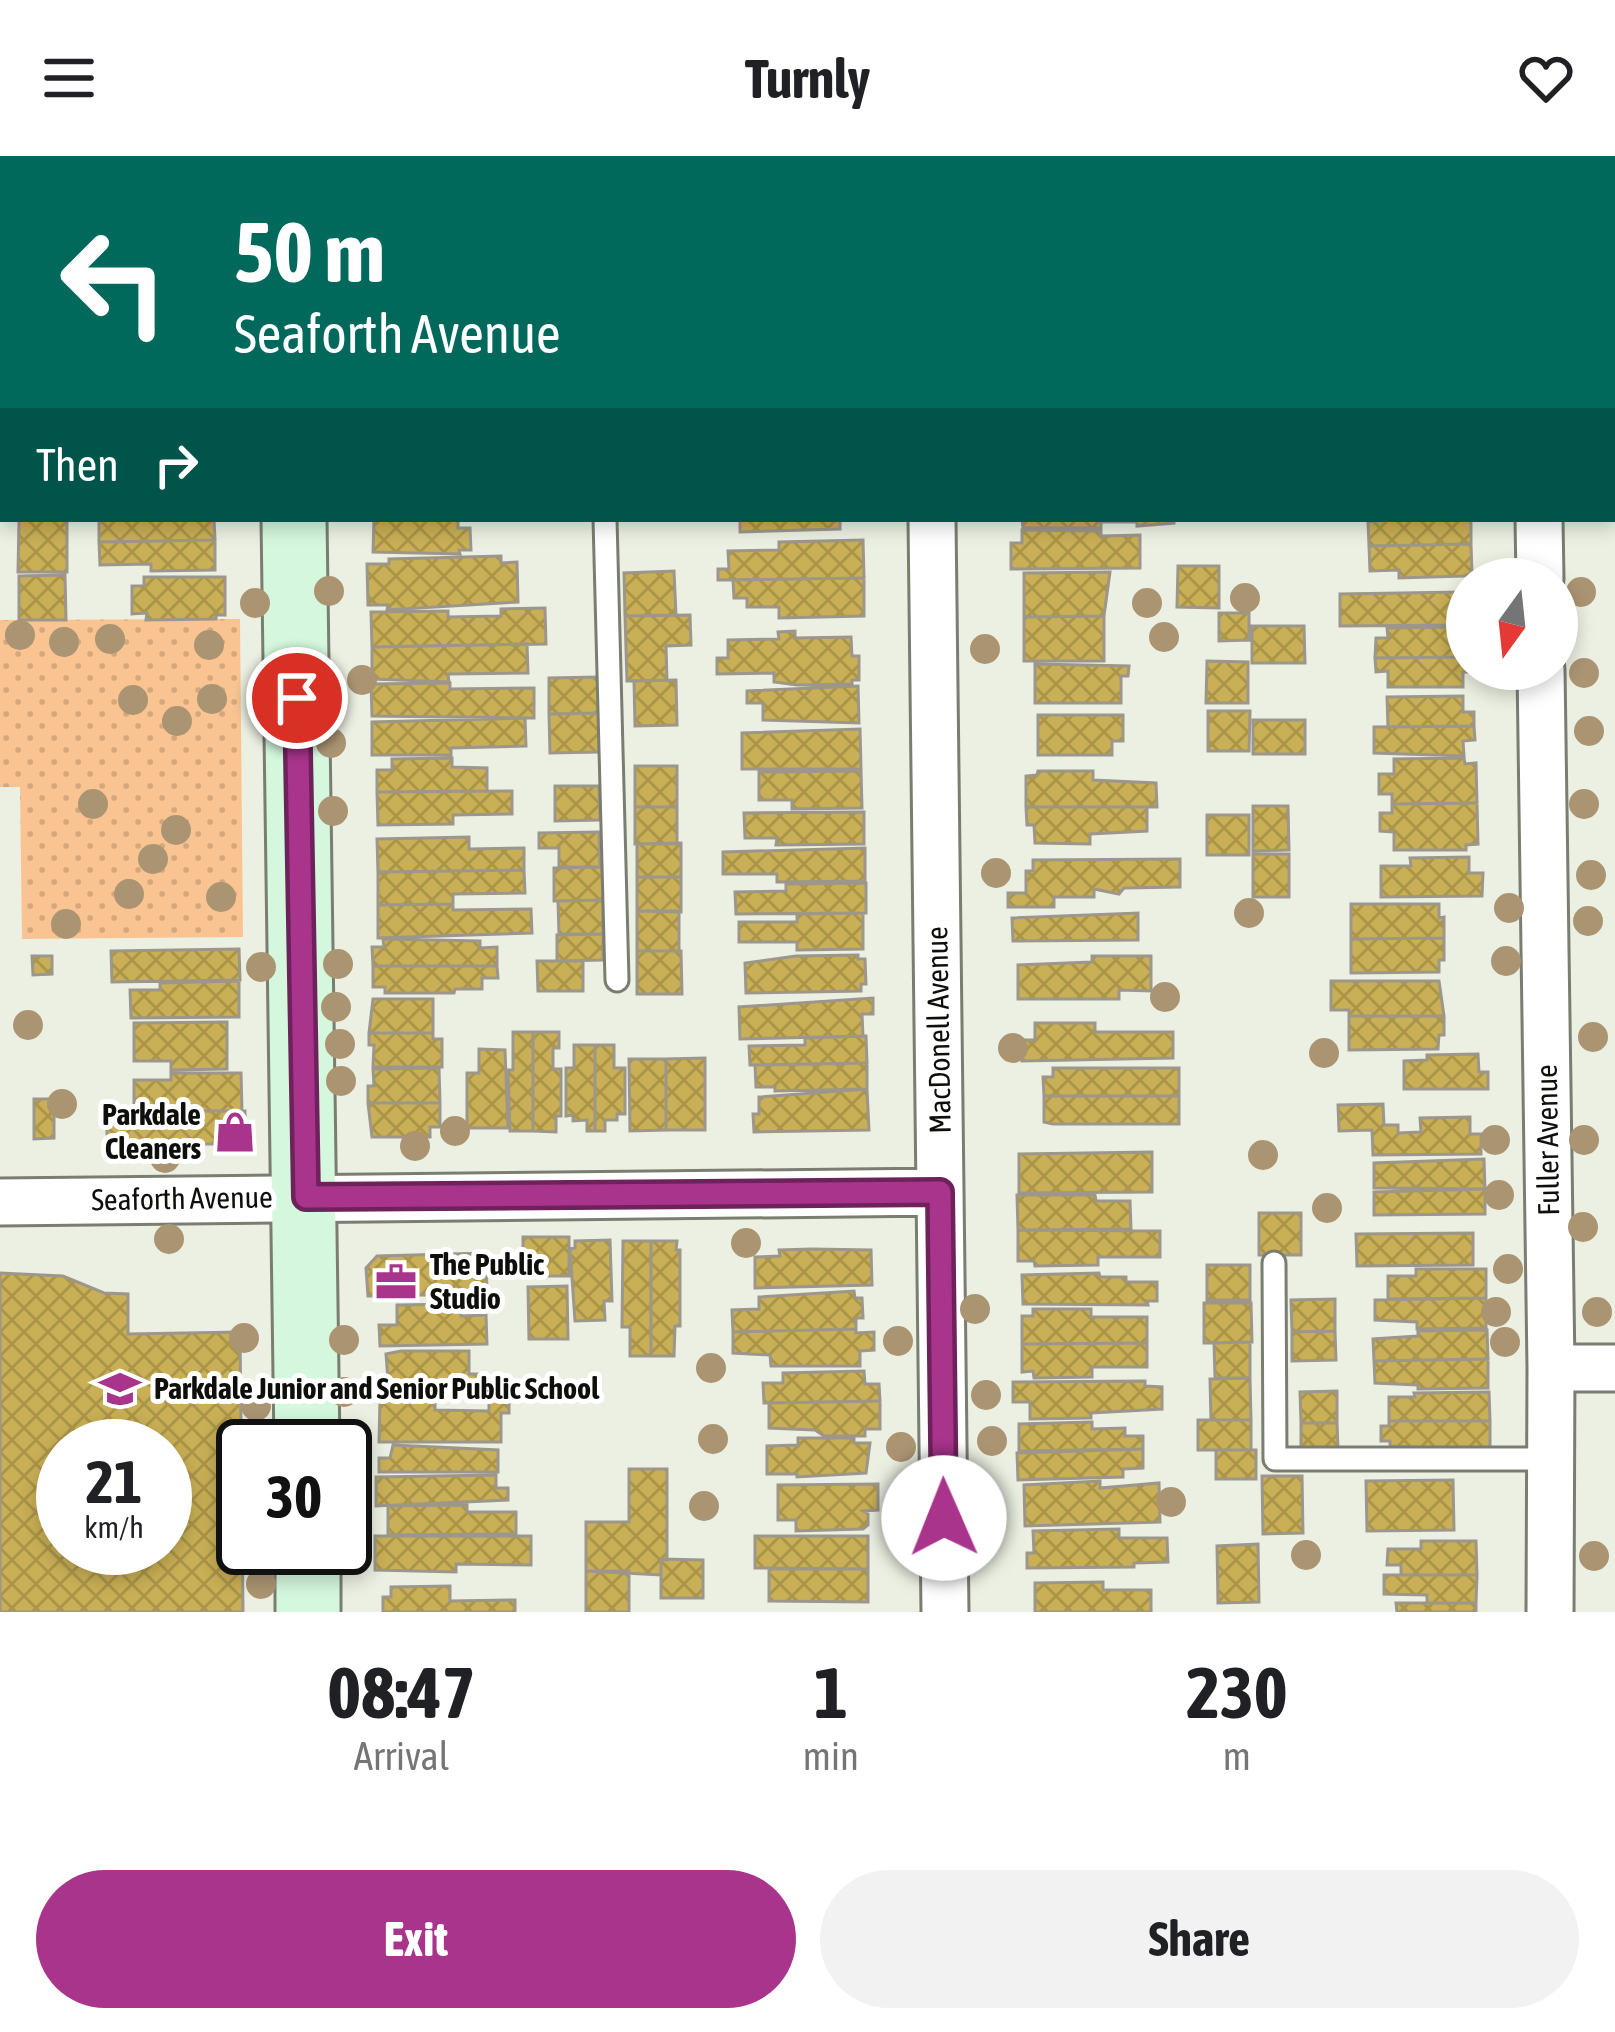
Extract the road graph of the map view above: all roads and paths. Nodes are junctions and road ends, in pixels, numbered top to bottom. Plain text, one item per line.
1 (294, 522) edge
2 (604, 522) edge
3 (932, 522) edge
4 (1539, 522) edge
5 (1540, 558) edge
6 (1541, 690) edge
7 (617, 980) dead end
8 (940, 1192) junction
9 (306, 1197) junction
10 (0, 1202) edge
11 (1274, 1263) dead end
12 (1551, 1368) junction
13 (1615, 1368) edge
14 (307, 1419) edge
15 (1550, 1459) junction
16 (308, 1575) edge
17 (308, 1612) edge
18 (945, 1612) edge
19 (1550, 1612) edge

1 - 9 street
2 - 7 lane
3 - 8 street, MacDonell Avenue
4 - 5 street
6 - 12 street, Fuller Avenue
8 - 9 street, Seaforth Avenue
8 - 18 street, MacDonell Avenue
9 - 10 street, Seaforth Avenue
9 - 14 street
11 - 15 lane
12 - 13 street
12 - 15 street, Fuller Avenue
15 - 19 street, Fuller Avenue
16 - 17 street

